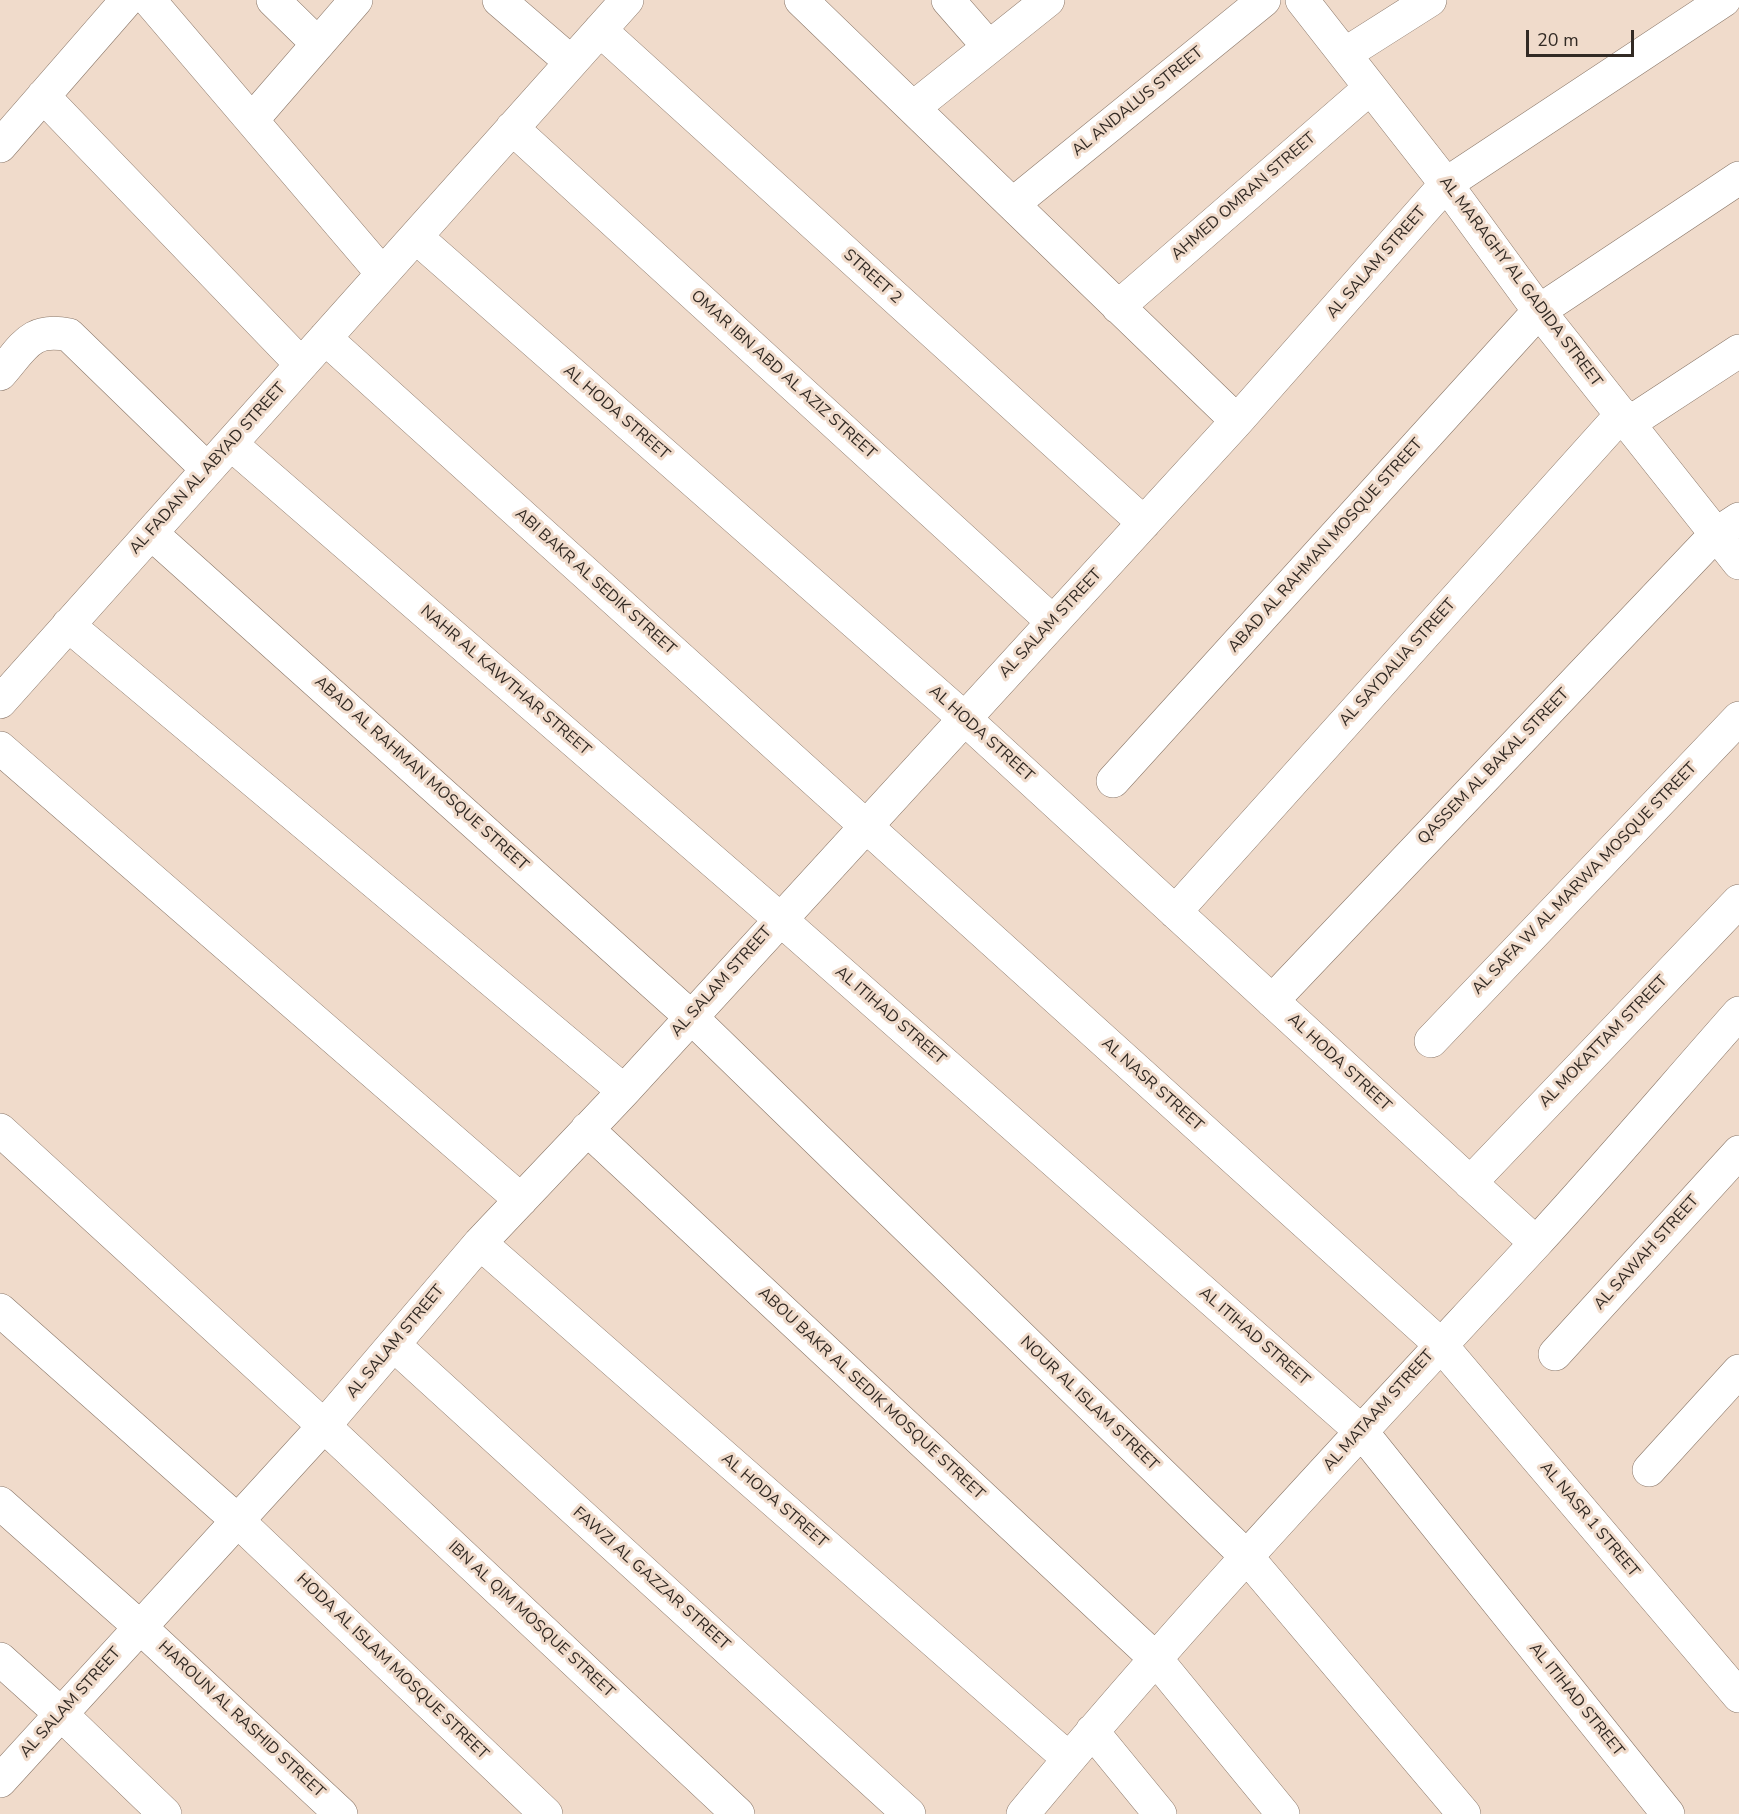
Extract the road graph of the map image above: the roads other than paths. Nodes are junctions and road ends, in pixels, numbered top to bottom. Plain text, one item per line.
1 (127, 0) edge
2 (149, 0) edge
3 (273, 0) edge
4 (356, 0) edge
5 (499, 0) edge
6 (627, 0) edge
7 (801, 0) edge
8 (948, 0) edge
9 (1048, 0) edge
10 (1264, 0) edge
11 (1302, 0) edge
12 (1430, 0) edge
13 (1724, 0) edge
14 (600, 30) junction
15 (318, 44) junction
16 (989, 47) junction
17 (1345, 54) junction
18 (571, 62) junction
19 (1370, 88) junction
20 (44, 96) junction
21 (913, 108) junction
22 (252, 120) junction
23 (512, 128) junction
24 (0, 146) edge
25 (1739, 178) edge
26 (1446, 184) junction
27 (1013, 204) junction
28 (416, 237) junction
29 (382, 273) junction
30 (1118, 307) junction
31 (1539, 311) junction
32 (325, 338) junction
33 (1739, 351) edge
34 (302, 364) junction
35 (0, 374) edge
36 (1625, 418) junction
37 (1237, 421) junction
38 (231, 444) junction
39 (207, 470) junction
40 (1144, 524) junction
41 (1727, 526) edge
42 (151, 533) junction
43 (1739, 563) edge
44 (1053, 622) junction
45 (68, 625) junction
46 (0, 702) edge
47 (964, 718) junction
48 (1739, 718) edge
49 (0, 748) edge
50 (1113, 781) dead end
51 (865, 826) junction
52 (1739, 901) edge
53 (1175, 912) junction
54 (780, 919) junction
55 (1272, 1001) junction
56 (1739, 1013) edge
57 (690, 1016) junction
58 (1431, 1041) dead end
59 (624, 1091) junction
60 (587, 1129) junction
61 (0, 1130) edge
62 (1739, 1152) edge
63 (1470, 1183) junction
64 (520, 1200) junction
65 (480, 1243) junction
66 (1536, 1243) junction
67 (0, 1310) edge
68 (1440, 1344) junction
69 (394, 1345) junction
70 (1555, 1354) dead end
71 (1739, 1371) edge
72 (324, 1426) junction
73 (1361, 1431) junction
74 (1649, 1470) dead end
75 (0, 1503) edge
76 (238, 1521) junction
77 (1247, 1557) junction
78 (141, 1627) junction
79 (0, 1659) edge
80 (1156, 1659) junction
81 (1739, 1696) edge
82 (61, 1714) junction
83 (1092, 1731) junction
84 (1069, 1759) junction
85 (0, 1781) edge
86 (165, 1814) edge
87 (341, 1814) edge
88 (546, 1814) edge
89 (738, 1814) edge
90 (909, 1814) edge
91 (1023, 1814) edge
92 (1160, 1814) edge
93 (1283, 1814) edge
94 (1464, 1814) edge
95 (1668, 1814) edge

1 - 20 street
2 - 22 street
3 - 15 street
4 - 15 street
5 - 18 street
6 - 14 street, AL FADAN AL ABYAD STREET
7 - 21 street
8 - 16 street
9 - 16 street
10 - 27 street, AL ANDALUS STREET
11 - 17 street, AL MARAGHY AL GADIDA STREET
12 - 17 street
13 - 26 street, AL SALAM STREET
14 - 18 street, AL FADAN AL ABYAD STREET
14 - 40 street, STREET 2
15 - 22 street
16 - 21 street
17 - 19 street, AL MARAGHY AL GADIDA STREET
18 - 23 street, AL FADAN AL ABYAD STREET
19 - 26 street, AL MARAGHY AL GADIDA STREET
19 - 30 street, AHMED OMRAN STREET
20 - 24 street
20 - 34 street
21 - 27 street
22 - 29 street
23 - 28 street, AL FADAN AL ABYAD STREET
23 - 44 street, OMAR IBN ABD AL AZIZ STREET
25 - 31 street, ABAD AL RAHMAN MOSQUE STREET
26 - 31 street, AL MARAGHY AL GADIDA STREET
26 - 37 street, AL SALAM STREET
27 - 30 street
28 - 29 street, AL FADAN AL ABYAD STREET
28 - 47 street, AL HODA STREET
29 - 32 street, AL FADAN AL ABYAD STREET
30 - 37 street
31 - 36 street, AL MARAGHY AL GADIDA STREET
31 - 50 street, ABAD AL RAHMAN MOSQUE STREET
32 - 34 street, AL FADAN AL ABYAD STREET
32 - 51 street, ABI BAKR AL SEDIK STREET
33 - 36 street, AL SAYDALIA STREET
34 - 38 street, AL FADAN AL ABYAD STREET
35 - 39 street
36 - 41 street, AL MARAGHY AL GADIDA STREET
36 - 53 street, AL SAYDALIA STREET
37 - 40 street, AL SALAM STREET
38 - 39 street, AL FADAN AL ABYAD STREET
38 - 54 street, NAHR AL KAWTHAR STREET
39 - 42 street, AL FADAN AL ABYAD STREET
40 - 44 street, AL SALAM STREET
41 - 43 street, AL MARAGHY AL GADIDA STREET
41 - 55 street, QASSEM AL BAKAL STREET
42 - 45 street, AL FADAN AL ABYAD STREET
42 - 57 street, ABAD AL RAHMAN MOSQUE STREET
44 - 47 street, AL SALAM STREET
45 - 46 street, AL FADAN AL ABYAD STREET
45 - 59 street
47 - 51 street, AL SALAM STREET
47 - 53 street, AL HODA STREET
48 - 58 street, AL SAFA W AL MARWA MOSQUE STREET
49 - 64 street
51 - 54 street, AL SALAM STREET
51 - 68 street, AL NASR STREET
52 - 63 street, AL MOKATTAM STREET
53 - 55 street, AL HODA STREET
54 - 57 street, AL SALAM STREET
54 - 73 street, AL ITIHAD STREET
55 - 63 street, AL HODA STREET
56 - 66 street, AL MATAAM STREET
57 - 59 street, AL SALAM STREET
57 - 77 street, NOUR AL ISLAM STREET
59 - 60 street, AL SALAM STREET
60 - 64 street, AL SALAM STREET
60 - 80 street, ABOU BAKR AL SEDIK MOSQUE STREET
61 - 72 street, IBN AL QIM MOSQUE STREET
62 - 70 street, AL SAWAH STREET
63 - 66 street, AL HODA STREET
64 - 65 street, AL SALAM STREET
65 - 69 street, AL SALAM STREET
65 - 84 street, AL HODA STREET
66 - 68 street, AL MATAAM STREET
67 - 76 street, HODA AL ISLAM MOSQUE STREET
68 - 73 street, AL MATAAM STREET
68 - 81 street, AL NASR 1 STREET
69 - 72 street, AL SALAM STREET
69 - 90 street, FAWZI AL GAZZAR STREET
71 - 74 street
72 - 76 street, AL SALAM STREET
72 - 89 street, IBN AL QIM MOSQUE STREET
73 - 77 street, AL MATAAM STREET
73 - 95 street, AL ITIHAD STREET
75 - 78 street, HAROUN AL RASHID STREET
76 - 78 street, AL SALAM STREET
76 - 88 street, HODA AL ISLAM MOSQUE STREET
77 - 80 street, AL MATAAM STREET
77 - 94 street, NOUR AL ISLAM STREET
78 - 82 street, AL SALAM STREET
78 - 87 street, HAROUN AL RASHID STREET
79 - 82 street
80 - 83 street, AL MATAAM STREET
80 - 93 street, ABOU BAKR AL SEDIK MOSQUE STREET
82 - 85 street, AL SALAM STREET
82 - 86 street
83 - 84 street, AL MATAAM STREET
83 - 92 street
84 - 91 street, AL MATAAM STREET

